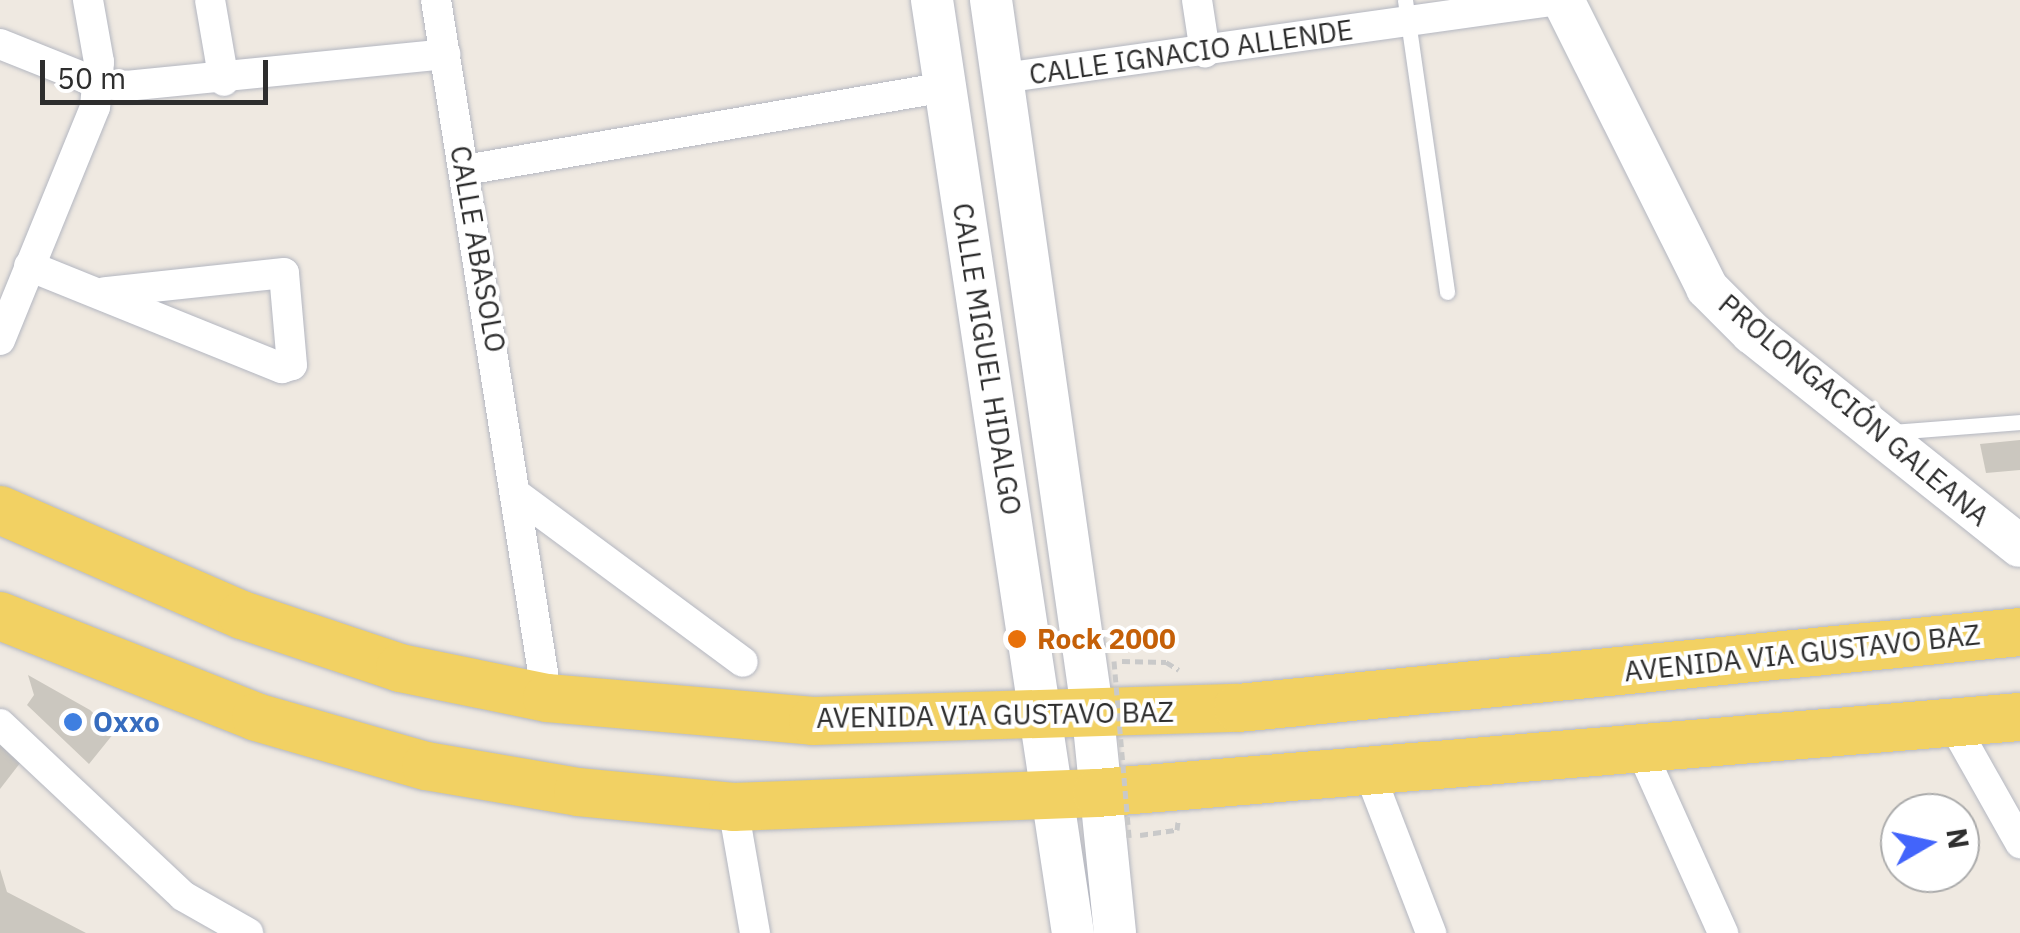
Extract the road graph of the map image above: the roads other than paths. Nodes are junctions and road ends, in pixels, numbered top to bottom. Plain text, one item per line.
1 (88, 0) edge
2 (210, 0) edge
3 (436, 0) edge
4 (932, 0) edge
5 (990, 0) edge
6 (1197, 0) edge
7 (1560, 0) edge
8 (1406, 11) edge
9 (0, 44) edge
10 (1205, 52) junction
11 (445, 54) junction
12 (1004, 78) junction
13 (224, 81) junction
14 (100, 84) junction
15 (946, 87) junction
16 (465, 170) junction
17 (30, 266) junction
18 (106, 292) junction
19 (1447, 292) dead end
20 (0, 340) edge
21 (2020, 422) edge
22 (1874, 434) junction
23 (520, 498) junction
24 (0, 510) edge
25 (2020, 546) edge
26 (0, 616) edge
27 (2020, 632) edge
28 (743, 662) dead end
29 (547, 698) junction
30 (1093, 716) junction
31 (1042, 717) junction
32 (2020, 718) edge
33 (0, 724) edge
34 (1953, 724) junction
35 (1640, 748) junction
36 (1369, 772) junction
37 (1074, 793) junction
38 (732, 807) junction
39 (2020, 844) edge
40 (248, 933) edge
41 (755, 933) edge
42 (1073, 933) edge
43 (1115, 933) edge
44 (1430, 933) edge
45 (1723, 933) edge

1 - 14 street
2 - 13 street
3 - 11 street, CALLE ABASOLO
4 - 15 main road, CALLE MIGUEL HIDALGO
5 - 12 main road, CALLE MIGUEL HIDALGO
6 - 10 street
7 - 8 street, CALLE IGNACIO ALLENDE
7 - 22 main road, PROLONGACIÓN GALEANA
8 - 10 street, CALLE IGNACIO ALLENDE
8 - 19 lane
9 - 14 street
10 - 12 street, CALLE IGNACIO ALLENDE
11 - 13 street
11 - 16 street, CALLE ABASOLO
12 - 30 main road, CALLE MIGUEL HIDALGO
13 - 14 street
14 - 17 street
15 - 16 street
15 - 31 main road, CALLE MIGUEL HIDALGO
16 - 23 street, CALLE ABASOLO
17 - 18 street
17 - 20 street
18 - 18 street
21 - 22 lane
22 - 25 main road, PROLONGACIÓN GALEANA
23 - 28 street
23 - 29 street, CALLE ABASOLO
24 - 29 main road, AVENIDA VIA GUSTAVO BAZ
26 - 38 main road
27 - 30 main road, AVENIDA VIA GUSTAVO BAZ
29 - 31 main road, AVENIDA VIA GUSTAVO BAZ
30 - 31 main road, AVENIDA VIA GUSTAVO BAZ
30 - 37 main road, CALLE MIGUEL HIDALGO
31 - 37 main road, CALLE MIGUEL HIDALGO
32 - 34 main road
33 - 40 street
34 - 35 main road
34 - 39 street
35 - 36 main road
35 - 45 street
36 - 37 main road
36 - 44 street
37 - 38 main road
37 - 42 main road
37 - 43 main road
38 - 41 street

